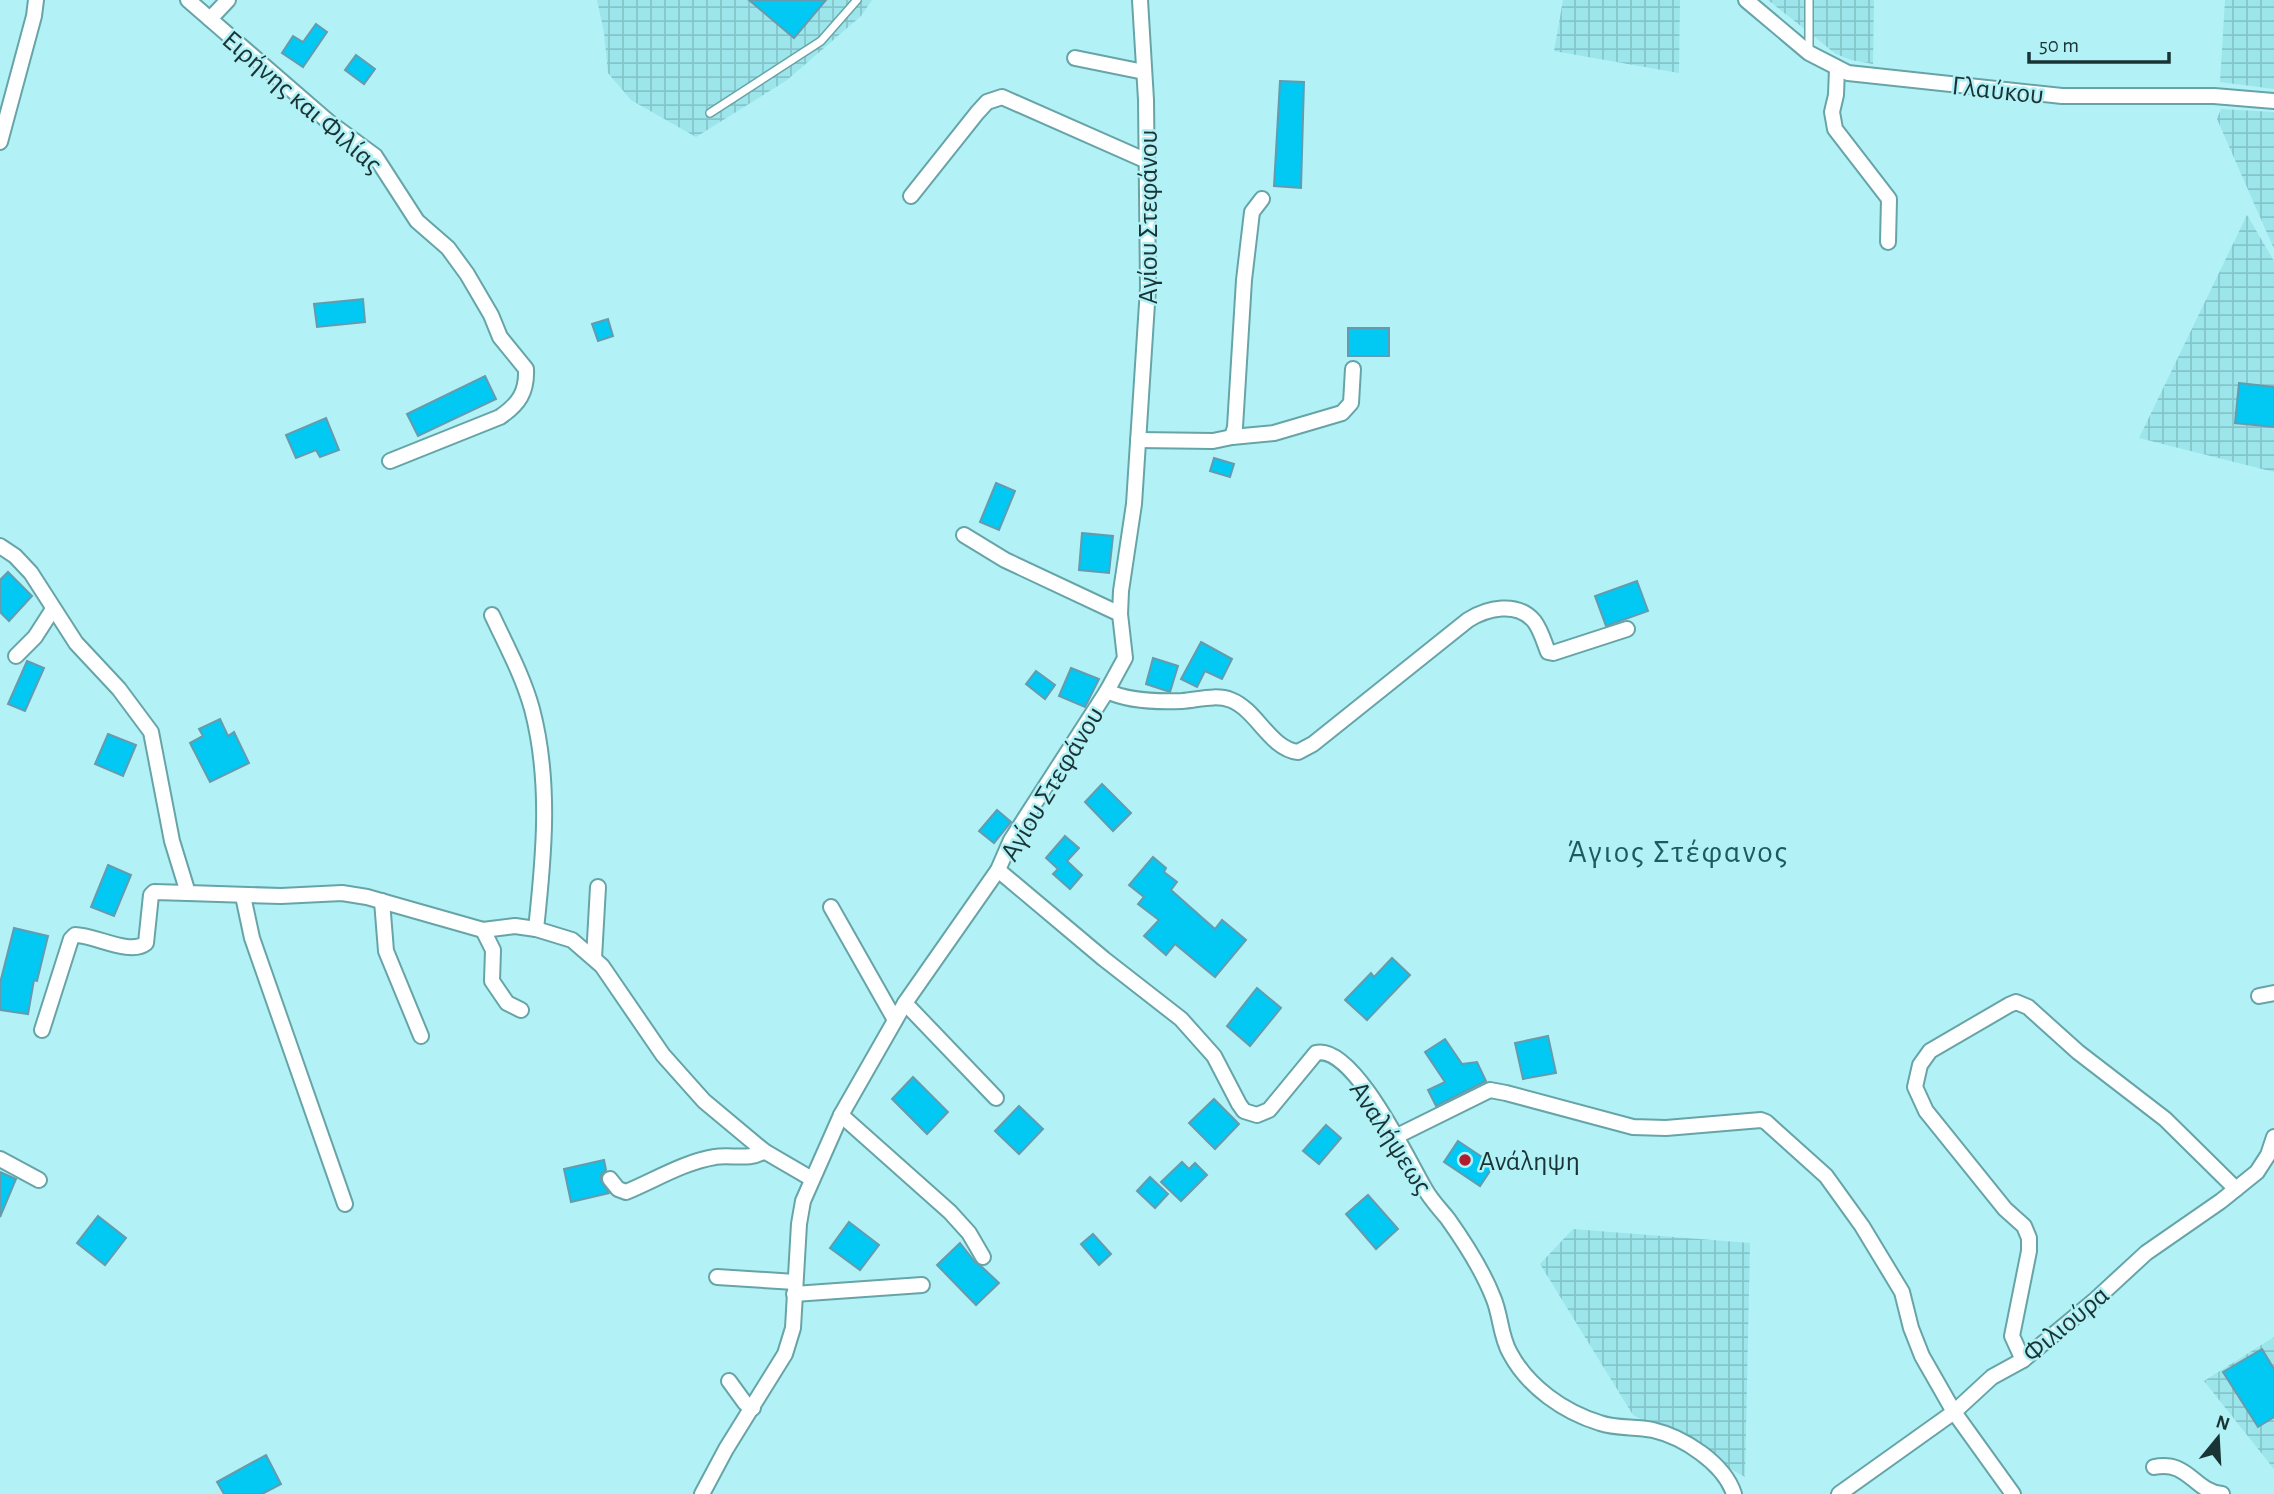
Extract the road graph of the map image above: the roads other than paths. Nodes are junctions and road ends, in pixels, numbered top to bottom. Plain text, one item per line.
1 (36, 0) edge
2 (188, 0) edge
3 (228, 0) edge
4 (857, 0) edge
5 (1140, 0) edge
6 (1746, 0) edge
7 (1809, 0) edge
8 (210, 19) junction
9 (1809, 53) junction
10 (1075, 58) dead end
11 (1837, 68) junction
12 (1144, 72) junction
13 (2274, 101) edge
14 (710, 113) dead end
15 (0, 142) edge
16 (1147, 161) junction
17 (911, 196) dead end
18 (1262, 199) dead end
19 (1888, 242) dead end
20 (1353, 369) dead end
21 (1232, 437) junction
22 (1138, 440) junction
23 (390, 461) dead end
24 (964, 535) dead end
25 (0, 546) edge
26 (53, 609) junction
27 (1120, 614) junction
28 (492, 615) dead end
29 (1627, 629) dead end
30 (16, 656) dead end
31 (1107, 691) junction
32 (998, 870) junction
33 (598, 887) dead end
34 (188, 893) junction
35 (243, 896) junction
36 (382, 901) junction
37 (831, 907) dead end
38 (536, 929) junction
39 (483, 930) junction
40 (594, 958) junction
41 (905, 1003) junction
42 (521, 1010) dead end
43 (895, 1020) junction
44 (42, 1030) dead end
45 (421, 1036) dead end
46 (996, 1098) dead end
47 (841, 1115) junction
48 (1397, 1136) junction
49 (2274, 1137) edge
50 (764, 1151) junction
51 (0, 1159) edge
52 (610, 1179) dead end
53 (812, 1179) junction
54 (39, 1180) dead end
55 (2236, 1189) junction
56 (345, 1204) dead end
57 (983, 1257) dead end
58 (717, 1277) dead end
59 (922, 1285) dead end
60 (795, 1288) junction
61 (2023, 1360) junction
62 (729, 1381) dead end
63 (753, 1408) junction
64 (1954, 1412) junction
65 (2154, 1467) dead end
66 (702, 1494) edge
67 (1734, 1494) edge
68 (1839, 1494) edge
69 (2013, 1494) edge
70 (2222, 1494) edge

1 - 15 street
2 - 8 street, Ειρήνης και Φιλίας
3 - 8 street
4 - 14 lane
5 - 12 street, Αγίου Στεφάνου
6 - 9 street, Γλαύκου
7 - 9 lane
8 - 23 street, Ειρήνης και Φιλίας
9 - 11 street, Γλαύκου
10 - 12 street
11 - 13 street, Γλαύκου
11 - 19 street
12 - 16 street, Αγίου Στεφάνου
16 - 17 street
16 - 22 street, Αγίου Στεφάνου
18 - 21 street
20 - 21 street
21 - 22 street
22 - 27 street, Αγίου Στεφάνου
24 - 27 street
25 - 26 street
26 - 30 street
26 - 34 street
27 - 31 street, Αγίου Στεφάνου
28 - 38 street
29 - 31 street
31 - 32 street, Αγίου Στεφάνου
32 - 41 street, Αγίου Στεφάνου
32 - 48 street, Αναλήψεως
33 - 40 street
34 - 35 street
34 - 44 street
35 - 36 street
35 - 56 street
36 - 39 street
36 - 45 street
37 - 43 street
38 - 39 street
38 - 40 street
39 - 42 street
40 - 50 street
41 - 43 street, Αγίου Στεφάνου
41 - 46 street
43 - 47 street, Αγίου Στεφάνου
47 - 53 street, Αγίου Στεφάνου
47 - 57 street
48 - 64 street
48 - 67 street, Αναλήψεως
49 - 55 street, Φιλιούρα
50 - 52 street
50 - 53 street
51 - 54 street
53 - 60 street, Αγίου Στεφάνου
55 - 61 street, Φιλιούρα
55 - 61 street
58 - 60 street
59 - 60 street
60 - 63 street, Αγίου Στεφάνου
61 - 64 street, Φιλιούρα
62 - 63 street
63 - 66 street, Αγίου Στεφάνου
64 - 68 street, Φιλιούρα
64 - 69 street
65 - 70 street

